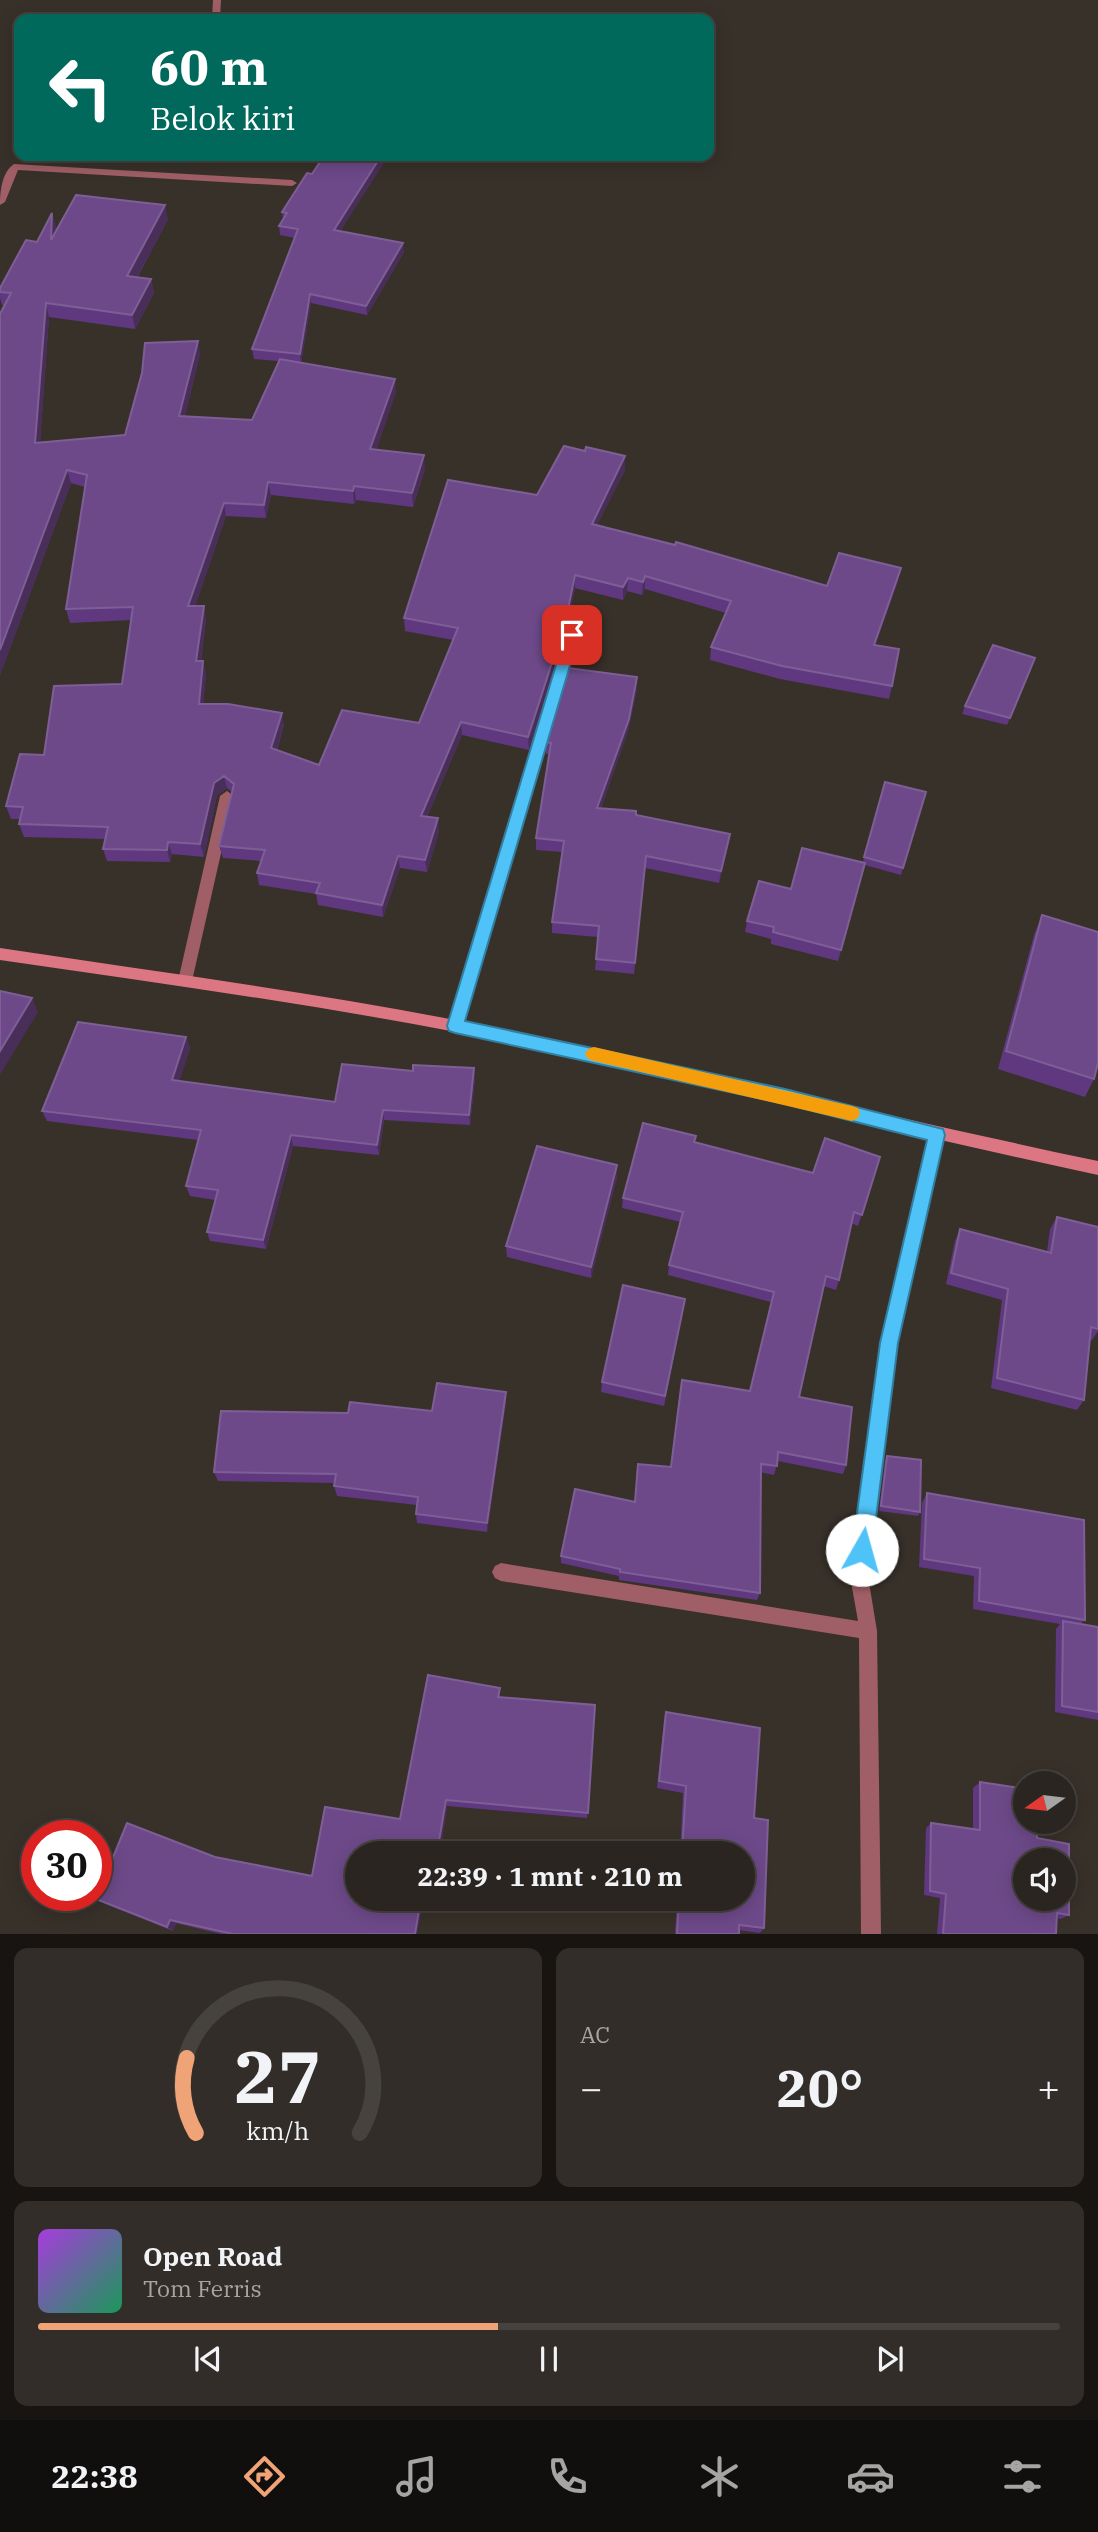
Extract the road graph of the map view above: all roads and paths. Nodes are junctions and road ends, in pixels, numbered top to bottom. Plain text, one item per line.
1 (16, 161) edge
2 (13, 167) junction
3 (292, 183) dead end
4 (2, 190) edge
5 (0, 202) edge
6 (572, 635) dead end
7 (227, 796) edge
8 (0, 954) edge
9 (185, 981) junction
10 (455, 1026) junction
11 (937, 1135) junction
12 (1098, 1168) edge
13 (501, 1572) dead end
14 (868, 1631) junction
15 (871, 1934) edge

1 - 2 street
2 - 3 street
2 - 4 street
4 - 5 street
6 - 10 street
7 - 9 street
8 - 9 street
9 - 10 street
10 - 11 street
11 - 12 street
11 - 14 street
13 - 14 street
14 - 15 street

